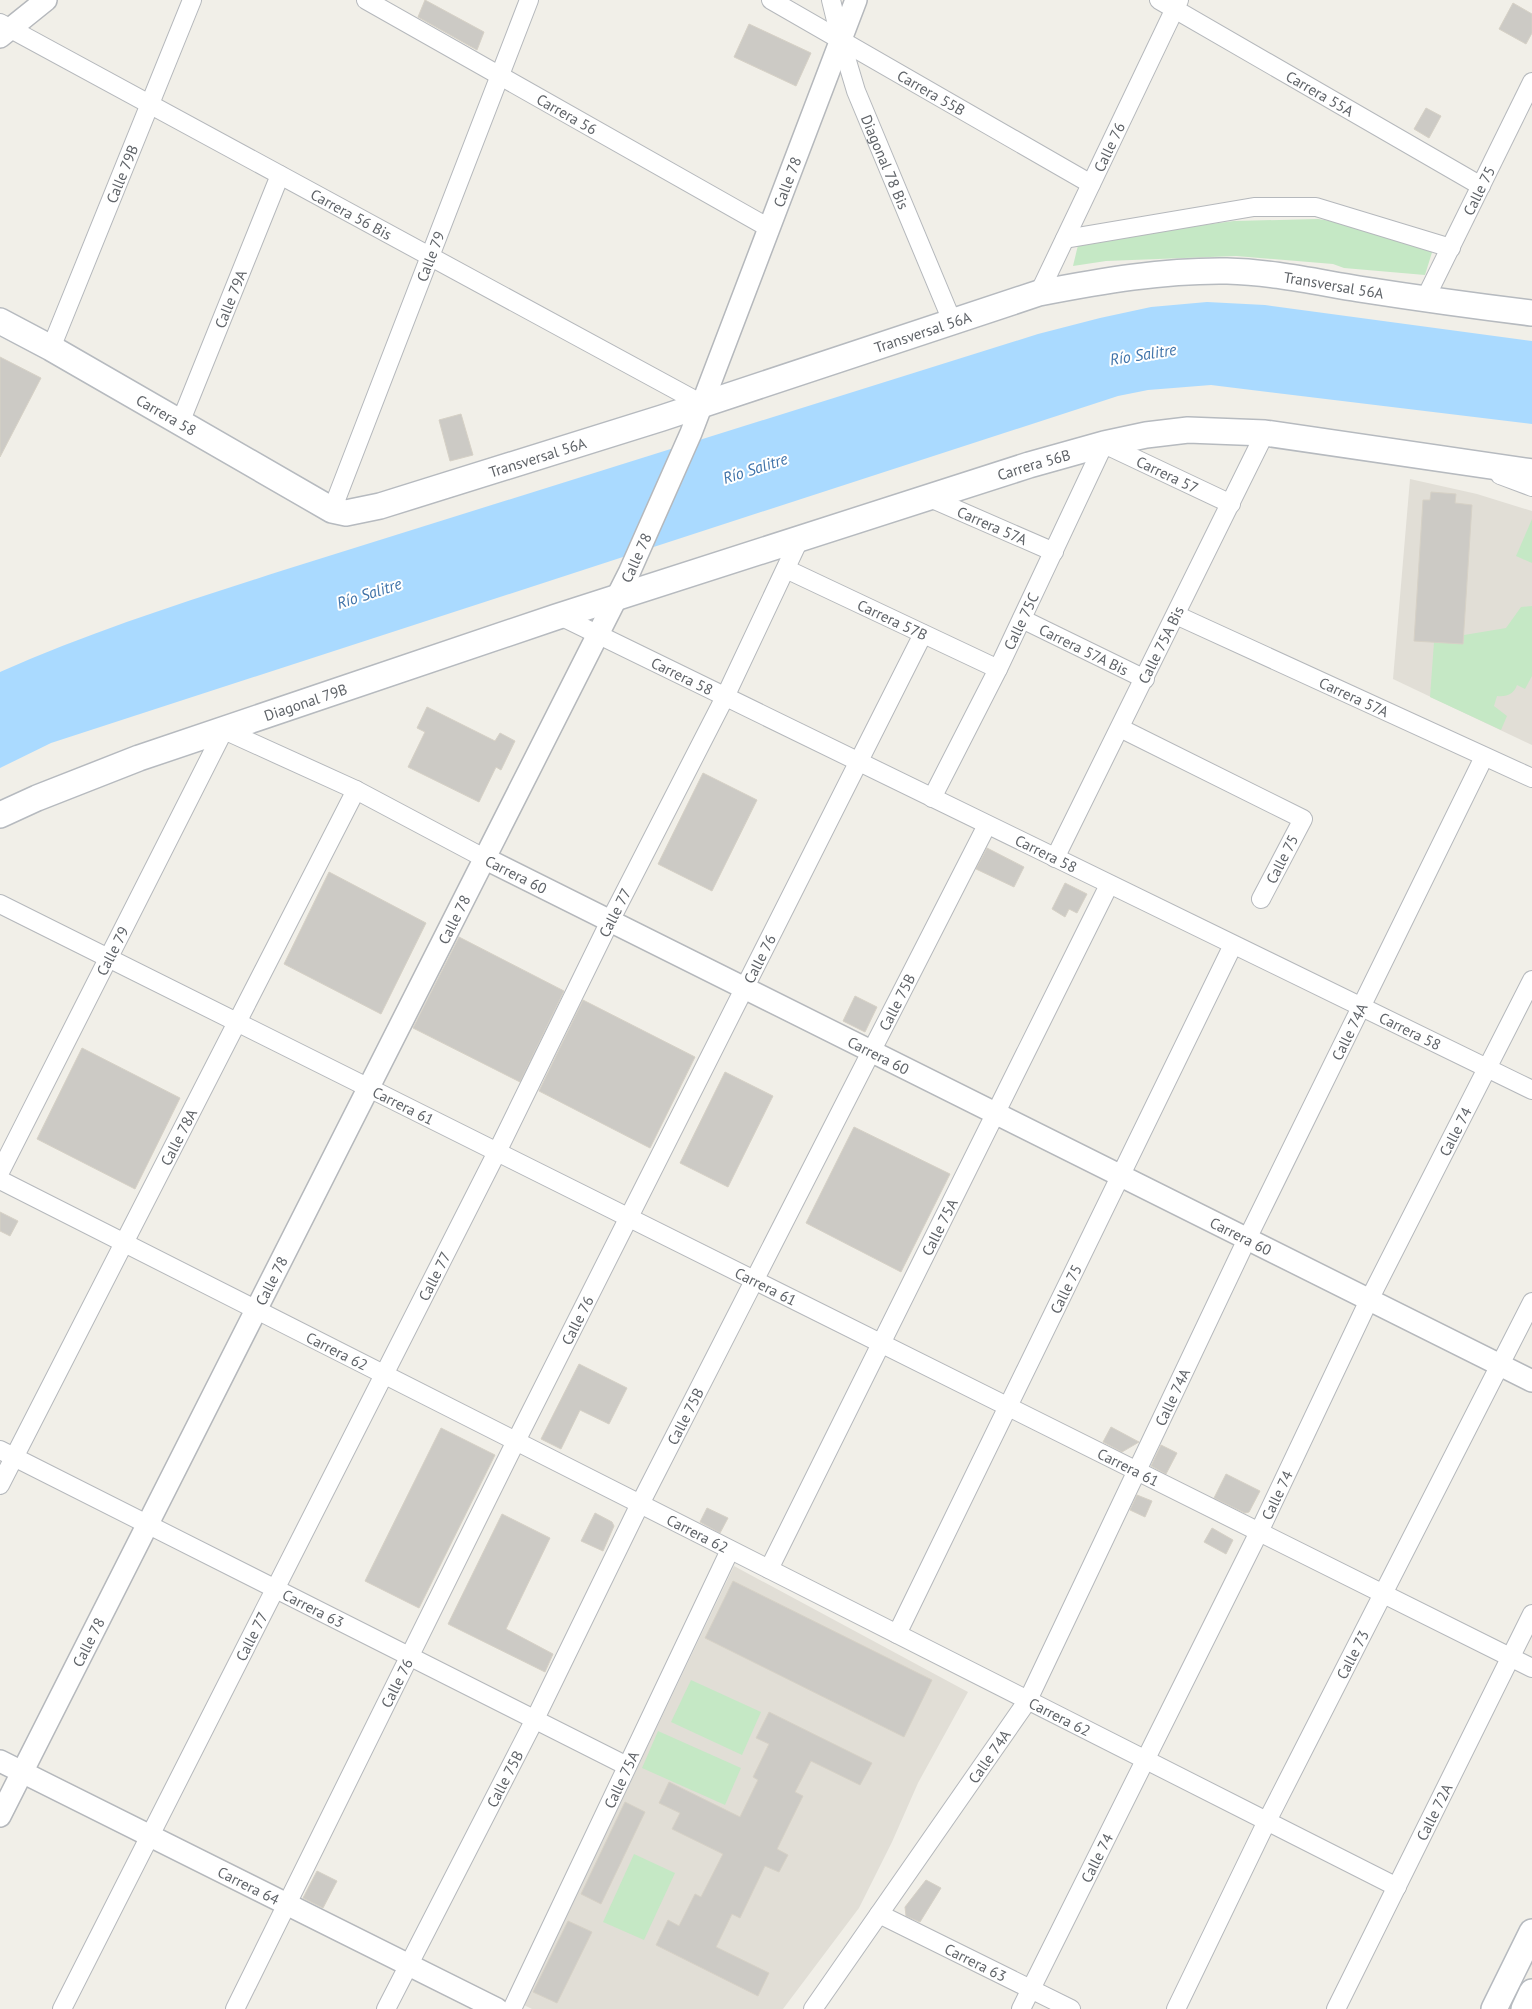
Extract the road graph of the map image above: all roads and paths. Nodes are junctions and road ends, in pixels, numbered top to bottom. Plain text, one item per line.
1 (46, 0) edge
2 (192, 0) edge
3 (366, 0) edge
4 (529, 0) edge
5 (771, 0) edge
6 (831, 0) edge
7 (856, 0) edge
8 (1159, 0) edge
9 (1178, 5) edge
10 (4, 29) edge
11 (841, 40) junction
12 (500, 75) junction
13 (1532, 82) edge
14 (150, 104) junction
15 (280, 175) junction
16 (1091, 184) junction
17 (1481, 186) junction
18 (769, 228) junction
19 (1065, 239) junction
20 (1451, 248) junction
21 (430, 256) junction
22 (1039, 293) junction
23 (1425, 299) junction
24 (1532, 313) edge
25 (0, 321) edge
26 (952, 321) junction
27 (51, 348) junction
28 (702, 404) junction
29 (180, 423) junction
30 (1265, 433) junction
31 (1104, 444) junction
32 (1466, 463) junction
33 (1532, 472) edge
34 (1532, 487) edge
35 (930, 498) junction
36 (1231, 504) junction
37 (332, 510) junction
38 (800, 538) junction
39 (1054, 552) junction
40 (786, 569) junction
41 (616, 598) junction
42 (1176, 615) junction
43 (560, 616) junction
44 (1022, 619) junction
45 (923, 634) junction
46 (598, 635) junction
47 (998, 669) junction
48 (1145, 679) junction
49 (725, 697) junction
50 (1120, 728) junction
51 (224, 730) junction
52 (1484, 756) junction
53 (859, 762) junction
54 (1532, 778) edge
55 (356, 790) junction
56 (932, 798) junction
57 (0, 815) edge
58 (987, 825) junction
59 (484, 858) junction
60 (1055, 858) junction
61 (1109, 885) junction
62 (1261, 899) dead end
63 (0, 904) edge
64 (610, 920) junction
65 (1233, 945) junction
66 (108, 958) junction
67 (1532, 980) edge
68 (744, 987) junction
69 (1361, 1008) junction
70 (237, 1022) junction
71 (872, 1052) junction
72 (1488, 1068) junction
73 (368, 1088) junction
74 (1532, 1090) edge
75 (994, 1112) junction
76 (497, 1152) junction
77 (0, 1172) edge
78 (1119, 1175) junction
79 (0, 1180) edge
80 (629, 1218) junction
81 (1247, 1239) junction
82 (124, 1243) junction
83 (754, 1280) junction
84 (1369, 1300) junction
85 (1532, 1302) edge
86 (256, 1310) junction
87 (881, 1343) junction
88 (1499, 1364) junction
89 (385, 1374) junction
90 (1532, 1381) edge
91 (1008, 1407) junction
92 (516, 1441) junction
93 (7, 1454) edge
94 (1135, 1470) junction
95 (0, 1485) edge
96 (640, 1504) junction
97 (147, 1525) junction
98 (1259, 1532) junction
99 (730, 1550) junction
100 (769, 1569) junction
101 (275, 1589) junction
102 (1383, 1594) junction
103 (1532, 1614) edge
104 (897, 1634) junction
105 (410, 1656) junction
106 (1510, 1658) junction
107 (1532, 1668) edge
108 (1028, 1700) junction
109 (535, 1719) junction
110 (1145, 1759) junction
111 (0, 1761) edge
112 (627, 1766) junction
113 (22, 1772) junction
114 (0, 1816) edge
115 (1267, 1821) junction
116 (150, 1835) junction
117 (1397, 1886) junction
118 (287, 1904) junction
119 (879, 1914) junction
120 (1532, 1932) edge
121 (409, 1965) junction
122 (1030, 1989) junction
123 (1532, 1992) edge
124 (62, 2009) edge
125 (236, 2009) edge
126 (386, 2009) edge
127 (497, 2009) edge
128 (512, 2009) edge
129 (812, 2009) edge
130 (1021, 2009) edge
131 (1071, 2009) edge
132 (1176, 2009) edge
133 (1336, 2009) edge
134 (1494, 2009) edge
135 (1524, 2009) edge

1 - 10 street
2 - 14 street, Calle 79B
3 - 12 street, Carrera 56
4 - 12 street, Calle 79
5 - 11 street, Carrera 55B
6 - 11 street, Diagonal 78 Bis
7 - 11 street, Calle 78
8 - 9 street, Carrera 55A
9 - 16 street, Calle 76
9 - 17 street, Carrera 55A
10 - 14 street, Carrera 56 Bis
11 - 16 street, Carrera 55B
11 - 18 street, Calle 78
11 - 26 street, Diagonal 78 Bis
12 - 18 street, Carrera 56
12 - 21 street, Calle 79
13 - 17 street, Calle 75
14 - 15 street, Carrera 56 Bis
14 - 27 street, Calle 79B
15 - 21 street, Carrera 56 Bis
15 - 29 street, Calle 79A
16 - 19 street, Calle 76
17 - 20 street, Calle 75
18 - 28 street, Calle 78
19 - 20 street
19 - 22 street, Calle 76
20 - 23 street, Calle 75
21 - 28 street, Carrera 56 Bis
21 - 37 street, Calle 79
22 - 23 main road, Transversal 56A
22 - 26 main road, Transversal 56A
23 - 24 main road, Transversal 56A
25 - 27 main road, Carrera 58
26 - 28 main road, Transversal 56A
27 - 29 main road, Carrera 58
28 - 37 main road, Transversal 56A
28 - 41 street, Calle 78
29 - 37 main road, Carrera 58
30 - 31 main road, Carrera 56B
30 - 32 main road, Carrera 56B
30 - 36 street, Calle 75A Bis
31 - 35 main road, Carrera 56B
31 - 36 street, Carrera 57
31 - 39 street, Calle 75C
32 - 33 main road
32 - 34 street
35 - 38 main road, Carrera 56B
35 - 39 street, Carrera 57A
36 - 42 street, Calle 75A Bis
38 - 40 street, Calle 77
38 - 41 main road, Carrera 56B
39 - 44 street, Calle 75C
40 - 45 street, Carrera 57B
40 - 49 street, Calle 77
41 - 43 main road, Diagonal 79B
41 - 46 street, Calle 78
42 - 48 street, Calle 75A Bis
42 - 52 street, Carrera 57A
43 - 46 street, Carrera 58
43 - 51 main road, Diagonal 79B
44 - 47 street, Calle 75C
44 - 48 street, Carrera 57A Bis
45 - 47 street, Carrera 57B
45 - 53 street, Calle 76
46 - 49 street, Carrera 58
46 - 59 street, Calle 78
47 - 56 street, Calle 75C
48 - 50 street, Calle 75A Bis
49 - 53 street, Carrera 58
49 - 64 street, Calle 77
50 - 60 street, Calle 75A Bis
50 - 62 street, Calle 75
51 - 55 street, Carrera 60
51 - 57 main road, Diagonal 79B
51 - 66 street, Calle 79
52 - 54 street, Carrera 57A
52 - 69 street, Calle 74A
53 - 56 street, Carrera 58
53 - 68 street, Calle 76
55 - 59 street, Carrera 60
55 - 70 street, Calle 78A
56 - 58 street, Carrera 58
58 - 60 street, Carrera 58
58 - 71 street, Calle 75B
59 - 64 street, Carrera 60
59 - 73 street, Calle 78
60 - 61 street, Carrera 58
61 - 65 street, Carrera 58
61 - 75 street, Calle 75A
63 - 66 street, Carrera 61
64 - 68 street, Carrera 60
64 - 76 street, Calle 77
65 - 69 street, Carrera 58
65 - 78 street, Calle 75
66 - 70 street, Carrera 61
66 - 77 street, Calle 79
67 - 72 street, Calle 74
68 - 71 street, Carrera 60
68 - 80 street, Calle 76
69 - 72 street, Carrera 58
69 - 81 street, Calle 74A
70 - 73 street, Carrera 61
70 - 82 street, Calle 78A
71 - 75 street, Carrera 60
71 - 83 street, Calle 75B
72 - 74 street, Carrera 58
72 - 84 street, Calle 74
73 - 76 street, Carrera 61
73 - 86 street, Calle 78
75 - 78 street, Carrera 60
75 - 87 street, Calle 75A
76 - 80 street, Carrera 61
76 - 89 street, Calle 77
78 - 81 street, Carrera 60
78 - 91 street, Calle 75
79 - 82 street, Carrera 62
80 - 83 street, Carrera 61
80 - 92 street, Calle 76
81 - 84 street, Carrera 60
81 - 94 street, Calle 74A
82 - 86 street, Carrera 62
82 - 93 street, Calle 78A
83 - 87 street, Carrera 61
83 - 96 street, Calle 75B
84 - 88 street, Carrera 60
84 - 98 street, Calle 74
85 - 88 street, Calle 73
86 - 89 street, Carrera 62
86 - 97 street, Calle 78
87 - 91 street, Carrera 61
87 - 100 street, Calle 75A
88 - 90 street, Carrera 60
88 - 102 street, Calle 73
89 - 92 street, Carrera 62
89 - 101 street, Calle 77
91 - 94 street, Carrera 61
91 - 104 street, Calle 75
92 - 96 street, Carrera 62
92 - 105 street, Calle 76
93 - 95 street, Calle 78A
93 - 97 street, Carrera 63
94 - 98 street, Carrera 61
94 - 108 street, Calle 74A
96 - 99 street, Carrera 62
96 - 109 street, Calle 75B
97 - 101 street, Carrera 63
97 - 113 street, Calle 78
98 - 102 street, Carrera 61
98 - 110 street, Calle 74
99 - 100 street, Carrera 62
99 - 112 street, Calle 75A
100 - 104 street, Carrera 62
101 - 105 street, Carrera 63
101 - 116 street, Calle 77
102 - 106 street, Carrera 61
102 - 115 street, Calle 73
103 - 106 street, Calle 72A
104 - 108 street, Carrera 62
105 - 109 street, Carrera 63
105 - 118 street, Calle 76
106 - 107 street, Carrera 61
106 - 117 street, Calle 72A
108 - 110 street, Carrera 62
108 - 119 street, Calle 74A
109 - 112 street, Carrera 63
109 - 121 street, Calle 75B
110 - 115 street, Carrera 62
110 - 122 street, Calle 74
111 - 113 street, Carrera 64
112 - 128 street, Calle 75A
113 - 114 street, Calle 78
113 - 116 street, Carrera 64
115 - 117 street, Carrera 62
115 - 132 street, Calle 73
116 - 118 street, Carrera 64
116 - 124 street, Calle 77
117 - 133 street, Calle 72A
118 - 121 street, Carrera 64
118 - 125 street, Calle 76
119 - 122 street, Carrera 63
119 - 129 street, Calle 74A
120 - 134 main road
121 - 126 street, Calle 75B
121 - 127 street, Carrera 64
122 - 130 street, Calle 74
122 - 131 street, Carrera 63
123 - 135 main road

